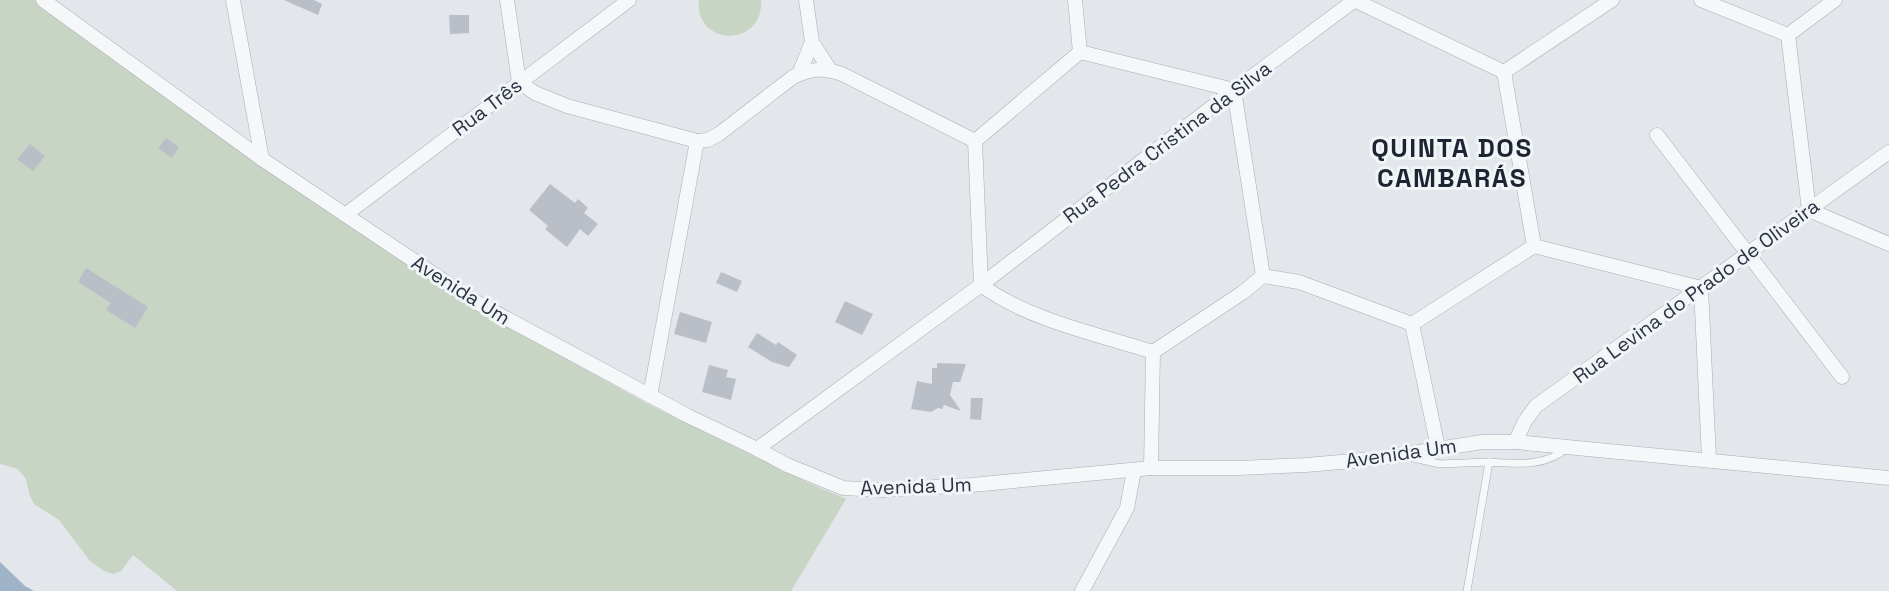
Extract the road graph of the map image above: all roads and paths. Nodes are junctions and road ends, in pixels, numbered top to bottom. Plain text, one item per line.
1 (43, 0) edge
2 (233, 0) edge
3 (507, 0) edge
4 (629, 0) edge
5 (806, 0) edge
6 (1075, 0) edge
7 (1354, 0) edge
8 (1612, 0) edge
9 (1701, 0) edge
10 (1835, 0) edge
11 (1788, 35) junction
12 (812, 42) junction
13 (1080, 52) junction
14 (830, 70) junction
15 (1504, 72) junction
16 (799, 74) junction
17 (519, 82) junction
18 (1234, 90) junction
19 (1657, 135) dead end
20 (697, 141) junction
21 (975, 141) junction
22 (1889, 152) edge
23 (262, 159) junction
24 (1809, 210) junction
25 (345, 215) junction
26 (1889, 244) edge
27 (1534, 246) junction
28 (1748, 255) junction
29 (1263, 276) junction
30 (981, 285) junction
31 (1701, 288) junction
32 (1412, 324) junction
33 (1153, 352) junction
34 (1842, 377) dead end
35 (650, 396) junction
36 (1515, 442) junction
37 (1569, 446) junction
38 (1438, 448) junction
39 (757, 449) junction
40 (1400, 454) junction
41 (1709, 459) junction
42 (1490, 462) junction
43 (1151, 468) junction
44 (1134, 470) junction
45 (1889, 478) edge
46 (1082, 591) edge
47 (1467, 591) edge

1 - 23 street, Avenida Um
2 - 23 street
3 - 17 street
4 - 17 street, Rua Três
5 - 12 street
6 - 13 street
7 - 15 street
7 - 18 street, Rua Pedra Cristina da Silva
8 - 15 street
9 - 11 street
10 - 11 street
11 - 24 street
12 - 14 street
12 - 16 street
13 - 18 street
13 - 21 street
14 - 16 street
14 - 21 street
15 - 27 street
16 - 20 street
17 - 20 street
17 - 25 street, Rua Três
18 - 29 street
18 - 30 street, Rua Pedra Cristina da Silva
19 - 28 street
20 - 35 street
21 - 30 street
22 - 24 street, Rua Levina do Prado de Oliveira
23 - 25 street, Avenida Um
24 - 26 street
24 - 28 street, Rua Levina do Prado de Oliveira
25 - 35 street, Avenida Um
27 - 31 street
27 - 32 street
28 - 31 street, Rua Levina do Prado de Oliveira
28 - 34 street
29 - 32 street
29 - 33 street
30 - 33 street
30 - 39 street, Rua Pedra Cristina da Silva
31 - 36 street, Rua Levina do Prado de Oliveira
31 - 41 street
32 - 38 street
33 - 43 street
35 - 39 street, Avenida Um
36 - 37 street, Avenida Um
36 - 38 street, Avenida Um
37 - 41 street, Avenida Um
37 - 42 lane
38 - 40 street, Avenida Um
39 - 44 street, Avenida Um
40 - 42 lane
40 - 43 street, Avenida Um
41 - 45 street, Avenida Um
42 - 47 lane
43 - 44 street, Avenida Um
44 - 46 street

